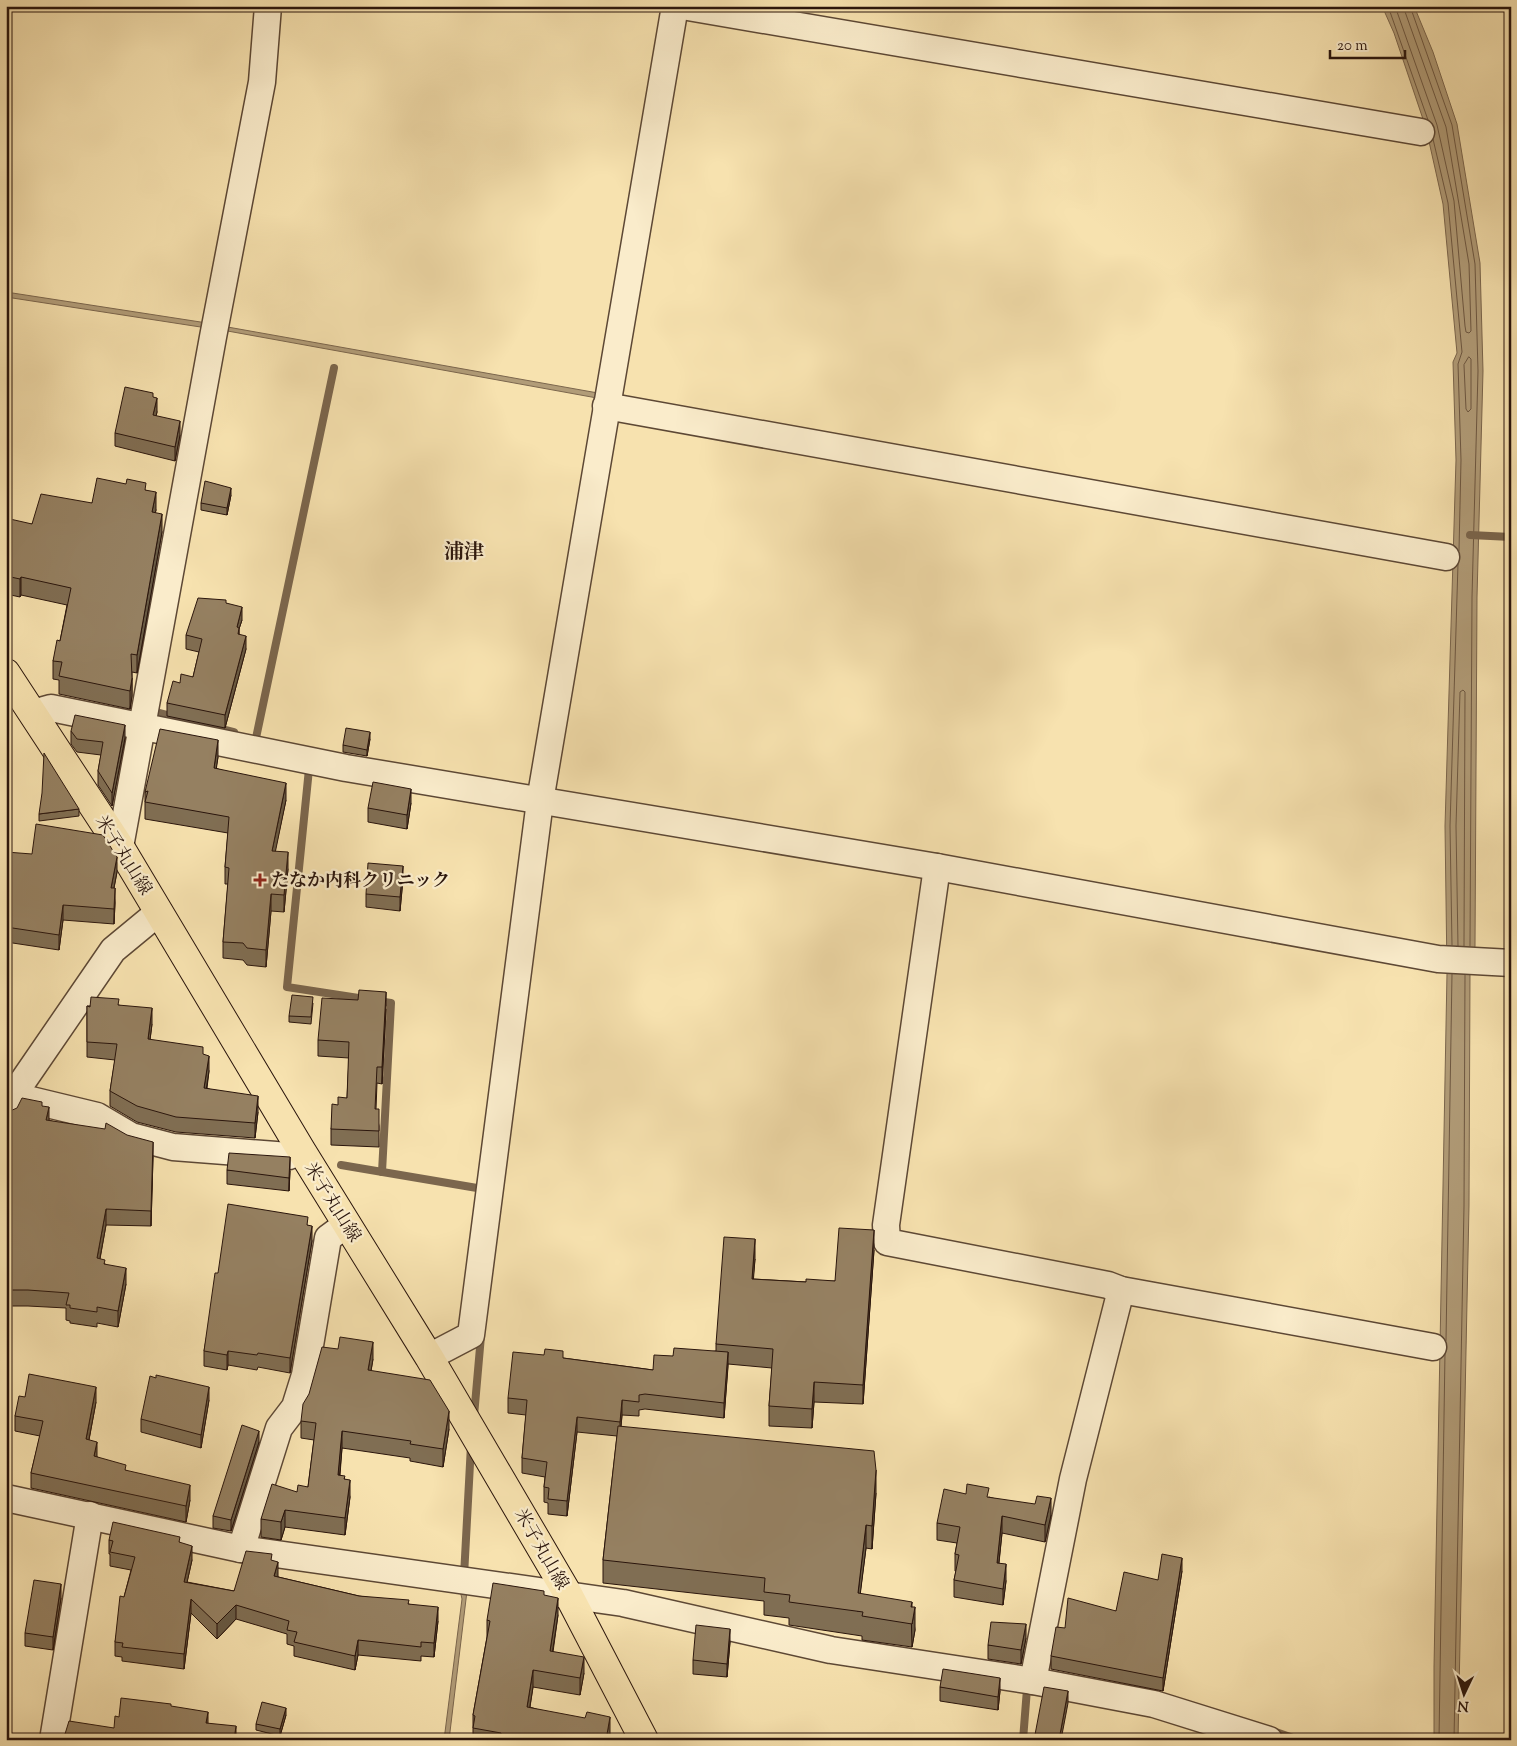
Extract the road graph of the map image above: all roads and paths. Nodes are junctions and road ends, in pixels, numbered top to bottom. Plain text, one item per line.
1 (268, 6) edge
2 (675, 6) edge
3 (682, 6) edge
4 (1421, 132) dead end
5 (606, 406) junction
6 (1446, 557) dead end
7 (9, 683) edge
8 (32, 713) junction
9 (143, 726) junction
10 (540, 801) junction
11 (120, 847) junction
12 (937, 867) junction
13 (159, 912) junction
14 (1511, 963) edge
15 (8, 1101) edge
16 (301, 1150) junction
17 (347, 1224) junction
18 (1121, 1290) junction
19 (1433, 1347) dead end
20 (429, 1357) junction
21 (6, 1498) edge
22 (90, 1515) junction
23 (241, 1549) junction
24 (568, 1594) junction
25 (1033, 1681) junction
26 (53, 1740) edge
27 (644, 1740) edge
28 (1269, 1740) edge

1 - 9 street
2 - 5 street
3 - 4 street
5 - 6 street
5 - 10 street
7 - 8 main road, 米子丸山線
8 - 9 street
8 - 11 main road, 米子丸山線
9 - 10 street
9 - 11 street
10 - 12 street
10 - 20 street
11 - 13 main road, 米子丸山線
12 - 14 street
12 - 18 street
13 - 15 street
13 - 16 main road, 米子丸山線
15 - 16 street
16 - 17 main road, 米子丸山線
17 - 20 main road, 米子丸山線
17 - 23 street
18 - 19 street
18 - 25 street
20 - 24 main road, 米子丸山線
21 - 22 street
22 - 23 street
22 - 26 street
23 - 24 street
24 - 25 street
24 - 27 main road, 米子丸山線
25 - 28 street

